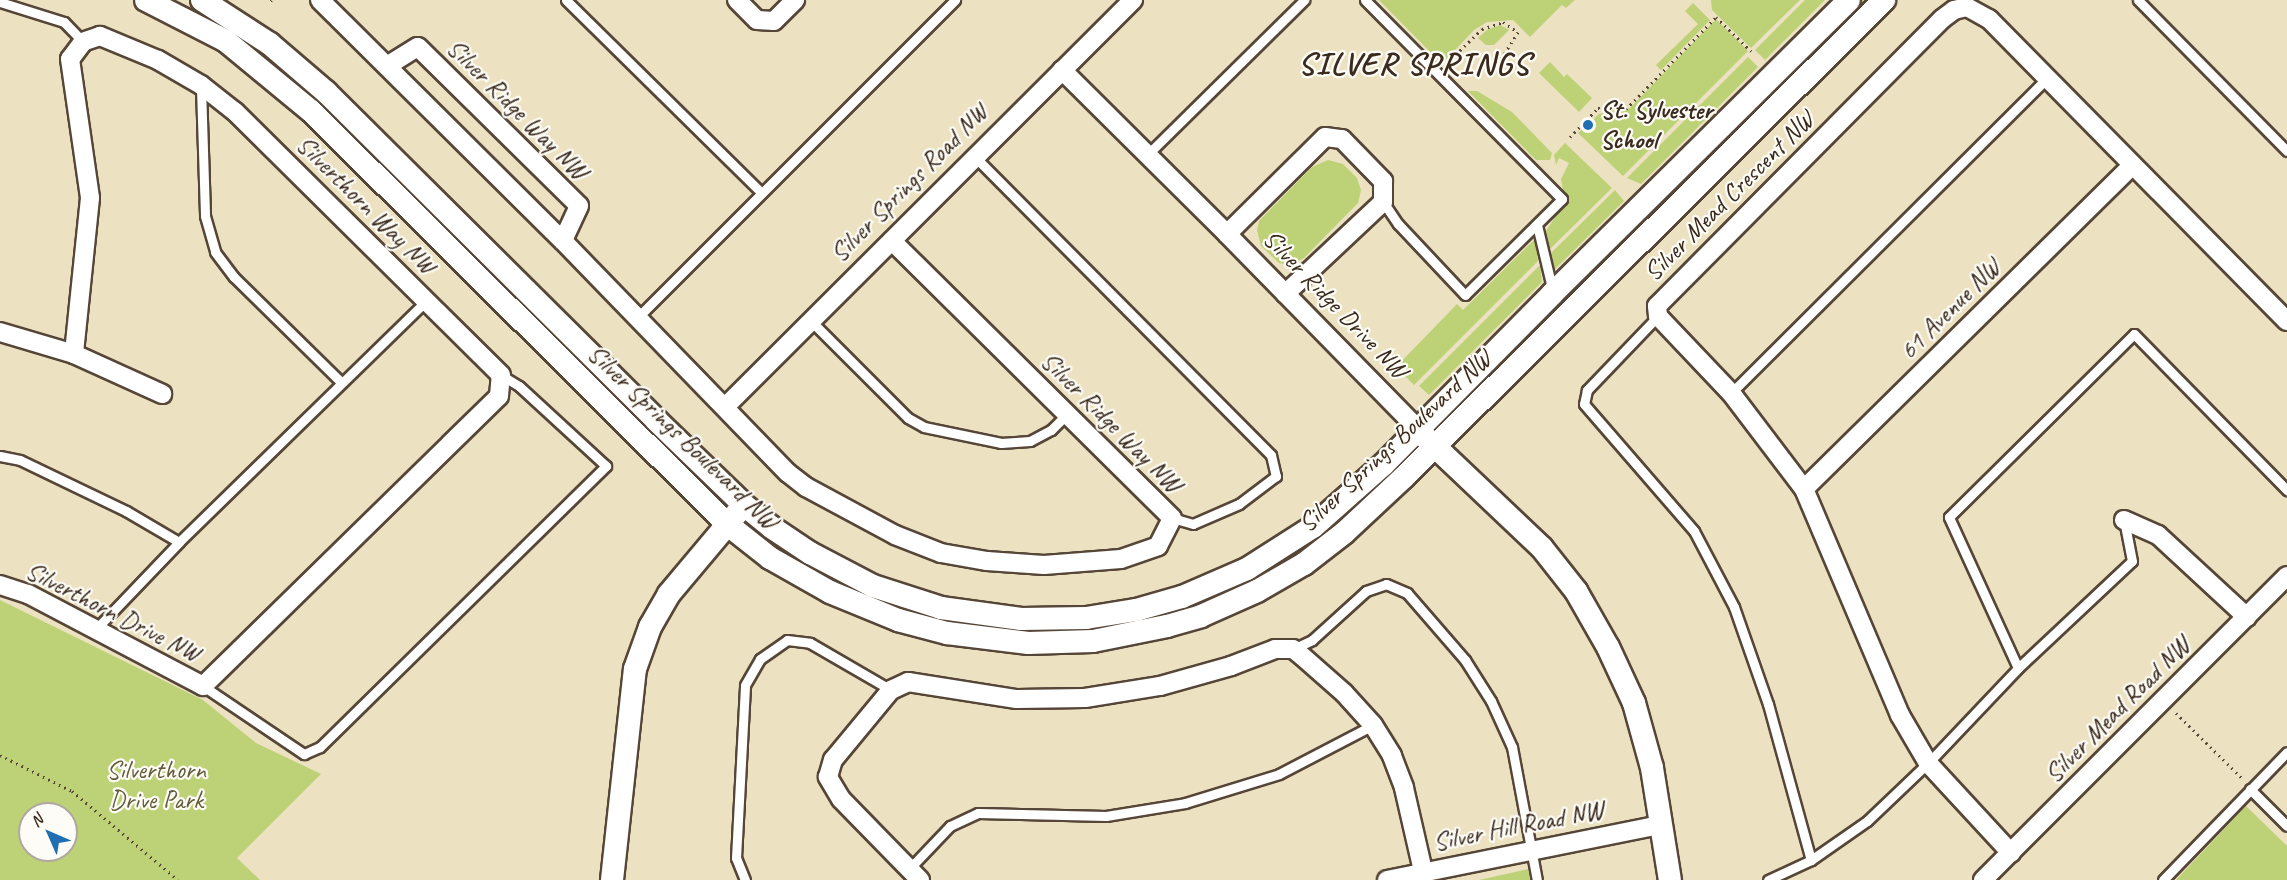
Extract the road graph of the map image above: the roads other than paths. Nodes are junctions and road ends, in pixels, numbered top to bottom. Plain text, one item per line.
1 (146, 0) edge
2 (202, 0) edge
3 (320, 0) edge
4 (566, 0) edge
5 (737, 0) edge
6 (795, 0) edge
7 (955, 0) edge
8 (1133, 0) edge
9 (1304, 0) edge
10 (1365, 0) edge
11 (1849, 0) edge
12 (1884, 0) edge
13 (2138, 0) edge
14 (0, 2) edge
15 (1970, 4) edge
16 (83, 42) junction
17 (387, 66) junction
18 (1062, 70) junction
19 (2046, 78) junction
20 (201, 86) junction
21 (2287, 152) edge
22 (1147, 155) junction
23 (975, 158) junction
24 (2132, 165) junction
25 (761, 192) junction
26 (1383, 202) junction
27 (1537, 225) junction
28 (1227, 234) junction
29 (563, 240) junction
30 (892, 241) junction
31 (1553, 292) junction
32 (1285, 294) junction
33 (425, 302) junction
34 (1658, 316) junction
35 (637, 318) junction
36 (811, 321) junction
37 (2287, 321) edge
38 (0, 332) edge
39 (74, 354) junction
40 (501, 375) junction
41 (341, 382) junction
42 (1731, 393) junction
43 (162, 394) dead end
44 (726, 406) junction
45 (1067, 414) junction
46 (1418, 429) junction
47 (1435, 447) junction
48 (0, 456) edge
49 (1804, 489) junction
50 (2287, 490) edge
51 (744, 505) junction
52 (1172, 518) junction
53 (2124, 520) joint
54 (728, 524) junction
55 (179, 542) junction
56 (2287, 576) edge
57 (0, 585) edge
58 (2247, 617) junction
59 (95, 630) junction
60 (1293, 649) junction
61 (2018, 668) junction
62 (203, 686) junction
63 (891, 690) junction
64 (1373, 726) junction
65 (2287, 752) edge
66 (1928, 763) junction
67 (2251, 788) junction
68 (1660, 825) junction
69 (2287, 826) edge
70 (1533, 851) junction
71 (2011, 853) junction
72 (1811, 860) junction
73 (1422, 871) junction
74 (915, 874) edge
75 (612, 880) edge
76 (745, 880) edge
77 (1387, 880) edge
78 (1537, 880) edge
79 (1670, 880) edge
80 (1768, 880) edge
81 (1983, 880) edge
82 (2163, 880) edge

1 - 54 street, Silver Springs Boulevard NW
2 - 51 street, Silver Springs Boulevard NW
3 - 17 street, Silver Ridge Way NW
4 - 25 lane
5 - 6 street
7 - 25 lane
8 - 18 street, Silver Springs Road NW
9 - 22 lane
10 - 27 lane
11 - 31 street, Silver Springs Boulevard NW
12 - 47 street, Silver Springs Boulevard NW
13 - 21 lane
14 - 16 lane
15 - 19 street, Silver Mead Crescent NW
15 - 34 street, Silver Mead Crescent NW
16 - 20 street, Silverthorn Way NW
16 - 39 street
17 - 29 street, Silver Ridge Way NW
17 - 29 street, Silver Ridge Way NW
18 - 22 street, Silver Ridge Drive NW
18 - 23 street, Silver Springs Road NW
19 - 24 street, Silver Mead Crescent NW
19 - 42 lane
20 - 33 street, Silverthorn Way NW
20 - 41 lane
22 - 28 street, Silver Ridge Drive NW
23 - 30 street, Silver Springs Road NW
23 - 52 lane
24 - 37 street, Silver Mead Crescent NW
24 - 49 street, 61 Avenue NW
25 - 35 lane
26 - 27 lane
26 - 28 street
26 - 32 street
27 - 31 lane
28 - 32 street, Silver Ridge Drive NW
29 - 35 street, Silver Ridge Way NW
30 - 36 street, Silver Springs Road NW
30 - 45 street, Silver Ridge Way NW
31 - 46 street, Silver Springs Boulevard NW
32 - 46 street, Silver Ridge Drive NW
33 - 40 street, Silverthorn Way NW
33 - 41 lane
34 - 42 street, Silver Mead Crescent NW
34 - 72 lane
35 - 44 street, Silver Ridge Way NW
36 - 44 street, Silver Springs Road NW
36 - 45 lane
38 - 39 street
39 - 43 street
40 - 62 street
40 - 62 lane
41 - 55 lane
42 - 49 street, Silver Mead Crescent NW
44 - 52 street, Silver Ridge Way NW
45 - 52 street, Silver Ridge Way NW
46 - 47 street, Silver Ridge Drive NW
46 - 51 street, Silver Springs Boulevard NW
47 - 54 street, Silver Springs Boulevard NW
47 - 68 street, Silver Ridge Drive NW
48 - 55 lane
49 - 66 street, Silver Mead Crescent NW
50 - 61 lane
51 - 54 street
53 - 58 street
53 - 61 lane
54 - 75 street
55 - 59 lane
56 - 58 street, Silver Mead Road NW
57 - 59 street, Silverthorn Drive NW
58 - 71 street, Silver Mead Road NW
59 - 62 street, Silverthorn Drive NW
60 - 63 street
60 - 64 street
60 - 70 lane
61 - 66 lane
63 - 74 street
63 - 76 lane
64 - 73 street
64 - 74 lane
65 - 67 lane
66 - 71 street, Silver Mead Crescent NW
66 - 72 lane
67 - 69 lane
67 - 82 lane
68 - 70 street, Silver Hill Road NW
68 - 79 street, Silver Ridge Drive NW
70 - 73 street, Silver Hill Road NW
70 - 78 lane
71 - 81 street, Silver Mead Road NW
72 - 80 lane
73 - 77 street, Silver Hill Road NW

